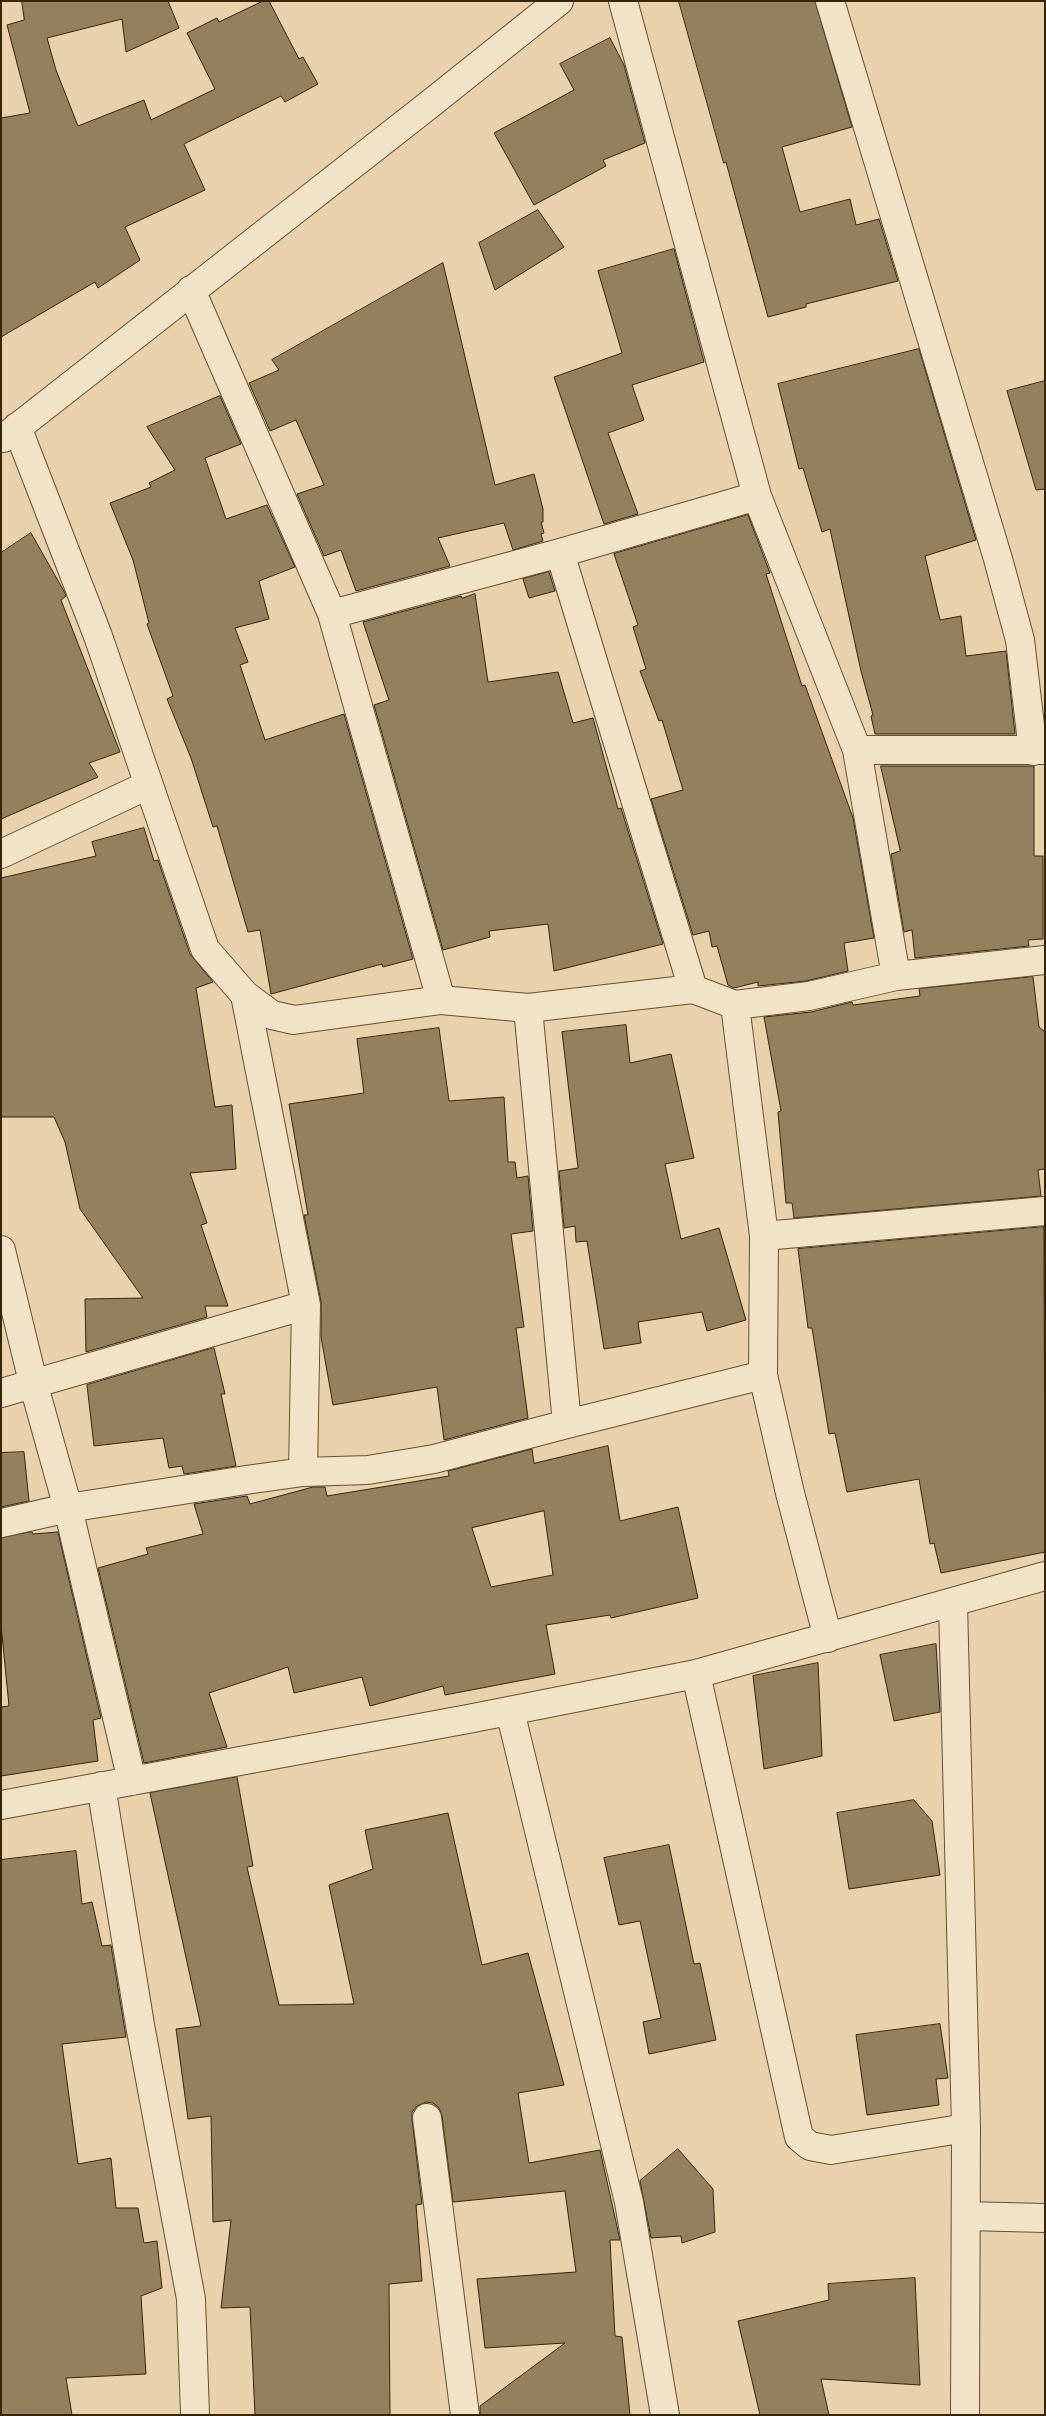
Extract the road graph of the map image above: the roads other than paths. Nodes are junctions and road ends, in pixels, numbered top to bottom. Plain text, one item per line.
1 (559, 1) edge
2 (623, 1) edge
3 (830, 1) edge
4 (191, 290) junction
5 (9, 433) edge
6 (757, 496) junction
7 (560, 553) junction
8 (332, 614) junction
9 (857, 750) junction
10 (1039, 750) edge
11 (148, 785) junction
12 (1, 854) edge
13 (1045, 960) edge
14 (896, 976) junction
15 (693, 989) junction
16 (245, 995) junction
17 (441, 1000) junction
18 (735, 1005) junction
19 (528, 1008) junction
20 (1045, 1211) edge
21 (764, 1236) junction
22 (1, 1250) edge
23 (306, 1305) junction
24 (763, 1375) junction
25 (34, 1386) junction
26 (1, 1393) edge
27 (567, 1424) junction
28 (303, 1472) junction
29 (68, 1508) junction
30 (1, 1523) edge
31 (1045, 1576) edge
32 (953, 1603) junction
33 (828, 1638) junction
34 (696, 1674) junction
35 (510, 1711) junction
36 (132, 1781) junction
37 (101, 1786) junction
38 (1, 1805) edge
39 (427, 2118) dead end
40 (966, 2128) junction
41 (966, 2216) junction
42 (1045, 2218) edge
43 (195, 2415) edge
44 (465, 2415) edge
45 (665, 2415) edge
46 (965, 2415) edge

1 - 4 street
2 - 6 street
3 - 10 street
4 - 5 street
4 - 8 street
5 - 11 street
6 - 7 street
6 - 9 street
7 - 8 street
7 - 15 street
8 - 17 street
9 - 10 street
9 - 14 street
11 - 12 street
11 - 16 street
13 - 14 street
14 - 18 street
15 - 18 street
15 - 19 street
16 - 17 street
16 - 23 street
17 - 19 street
18 - 21 street
19 - 27 street
20 - 21 street
21 - 24 street
22 - 25 street
23 - 25 street
23 - 28 street
24 - 27 street
24 - 33 street
25 - 26 street
25 - 29 street
27 - 28 street
28 - 29 street
29 - 30 street
29 - 36 street
31 - 32 street
32 - 33 street
32 - 40 street
33 - 34 street
34 - 35 street
34 - 40 street
35 - 36 street
35 - 45 street
36 - 37 street
37 - 38 street
37 - 43 street
39 - 44 street
40 - 41 street
41 - 42 street
41 - 46 street

